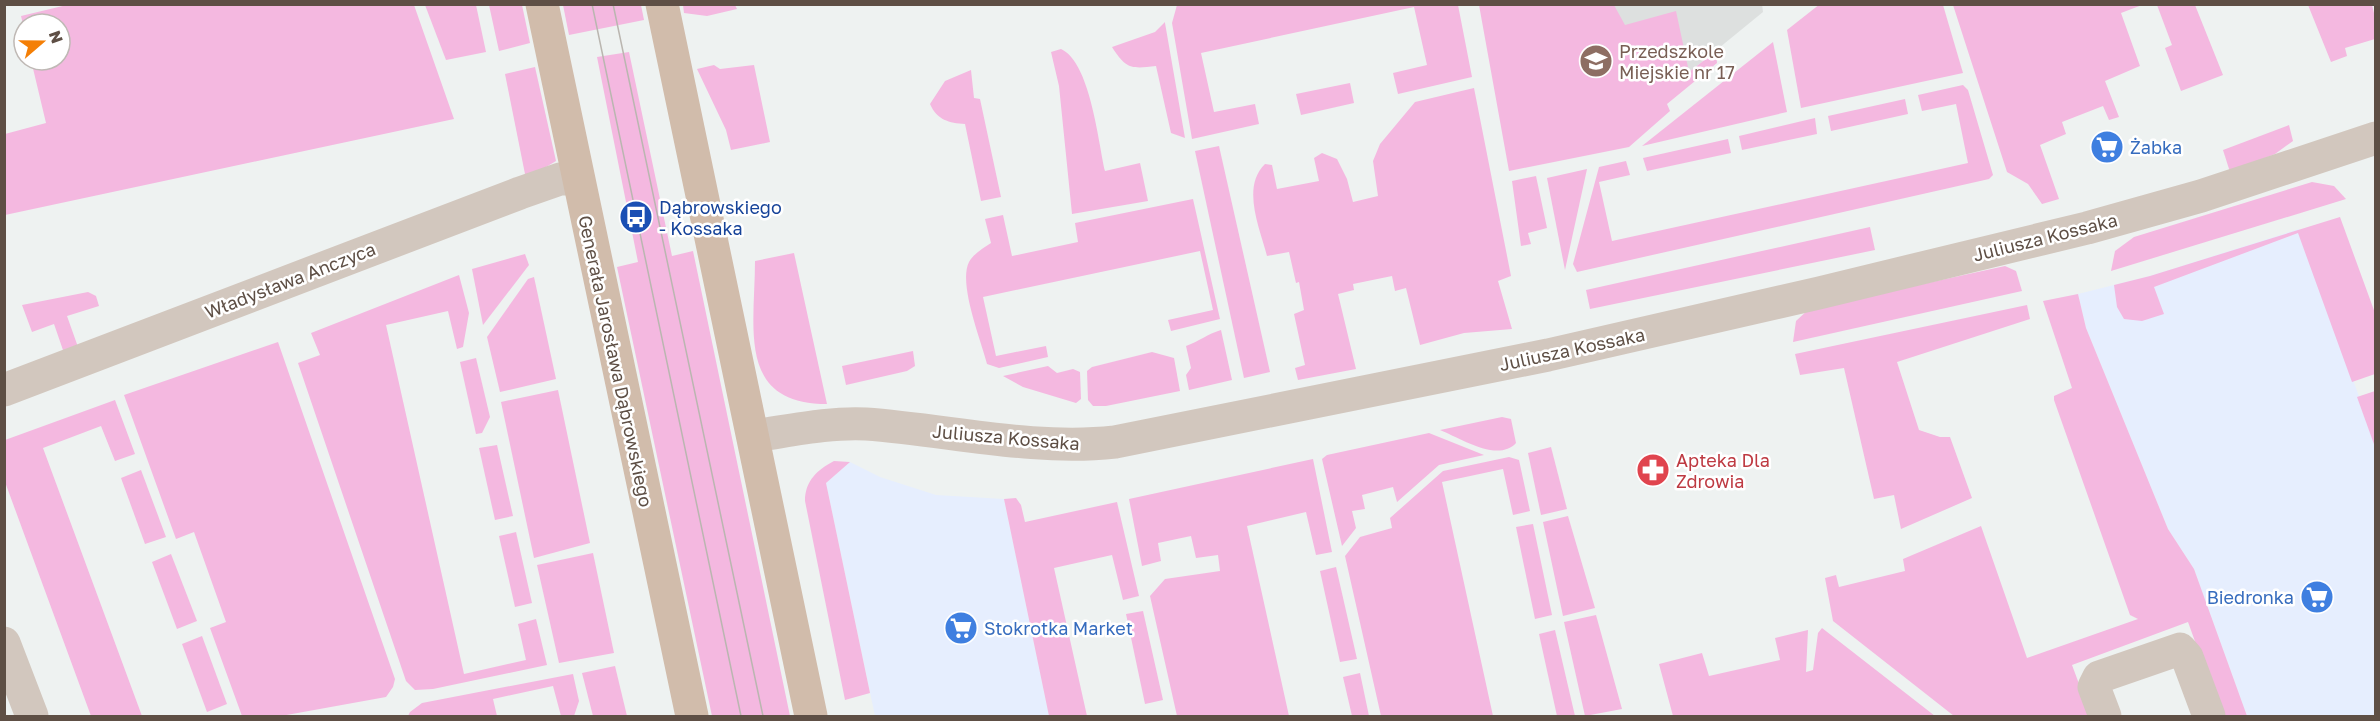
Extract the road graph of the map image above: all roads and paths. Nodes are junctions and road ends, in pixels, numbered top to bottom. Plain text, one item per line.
1 (542, 4) edge
2 (662, 4) edge
3 (2376, 138) edge
4 (578, 179) junction
5 (4, 390) edge
6 (753, 436) junction
7 (4, 643) edge
8 (32, 717) edge
9 (692, 717) edge
10 (811, 717) edge
11 (2105, 717) edge
12 (2209, 717) edge

1 - 4 main road, Generała Jarosława Dąbrowskiego
2 - 6 main road
3 - 6 street, Juliusza Kossaka
4 - 5 street, Władysława Anczyca
4 - 9 main road, Generała Jarosława Dąbrowskiego
6 - 10 main road
7 - 8 street
11 - 12 street

